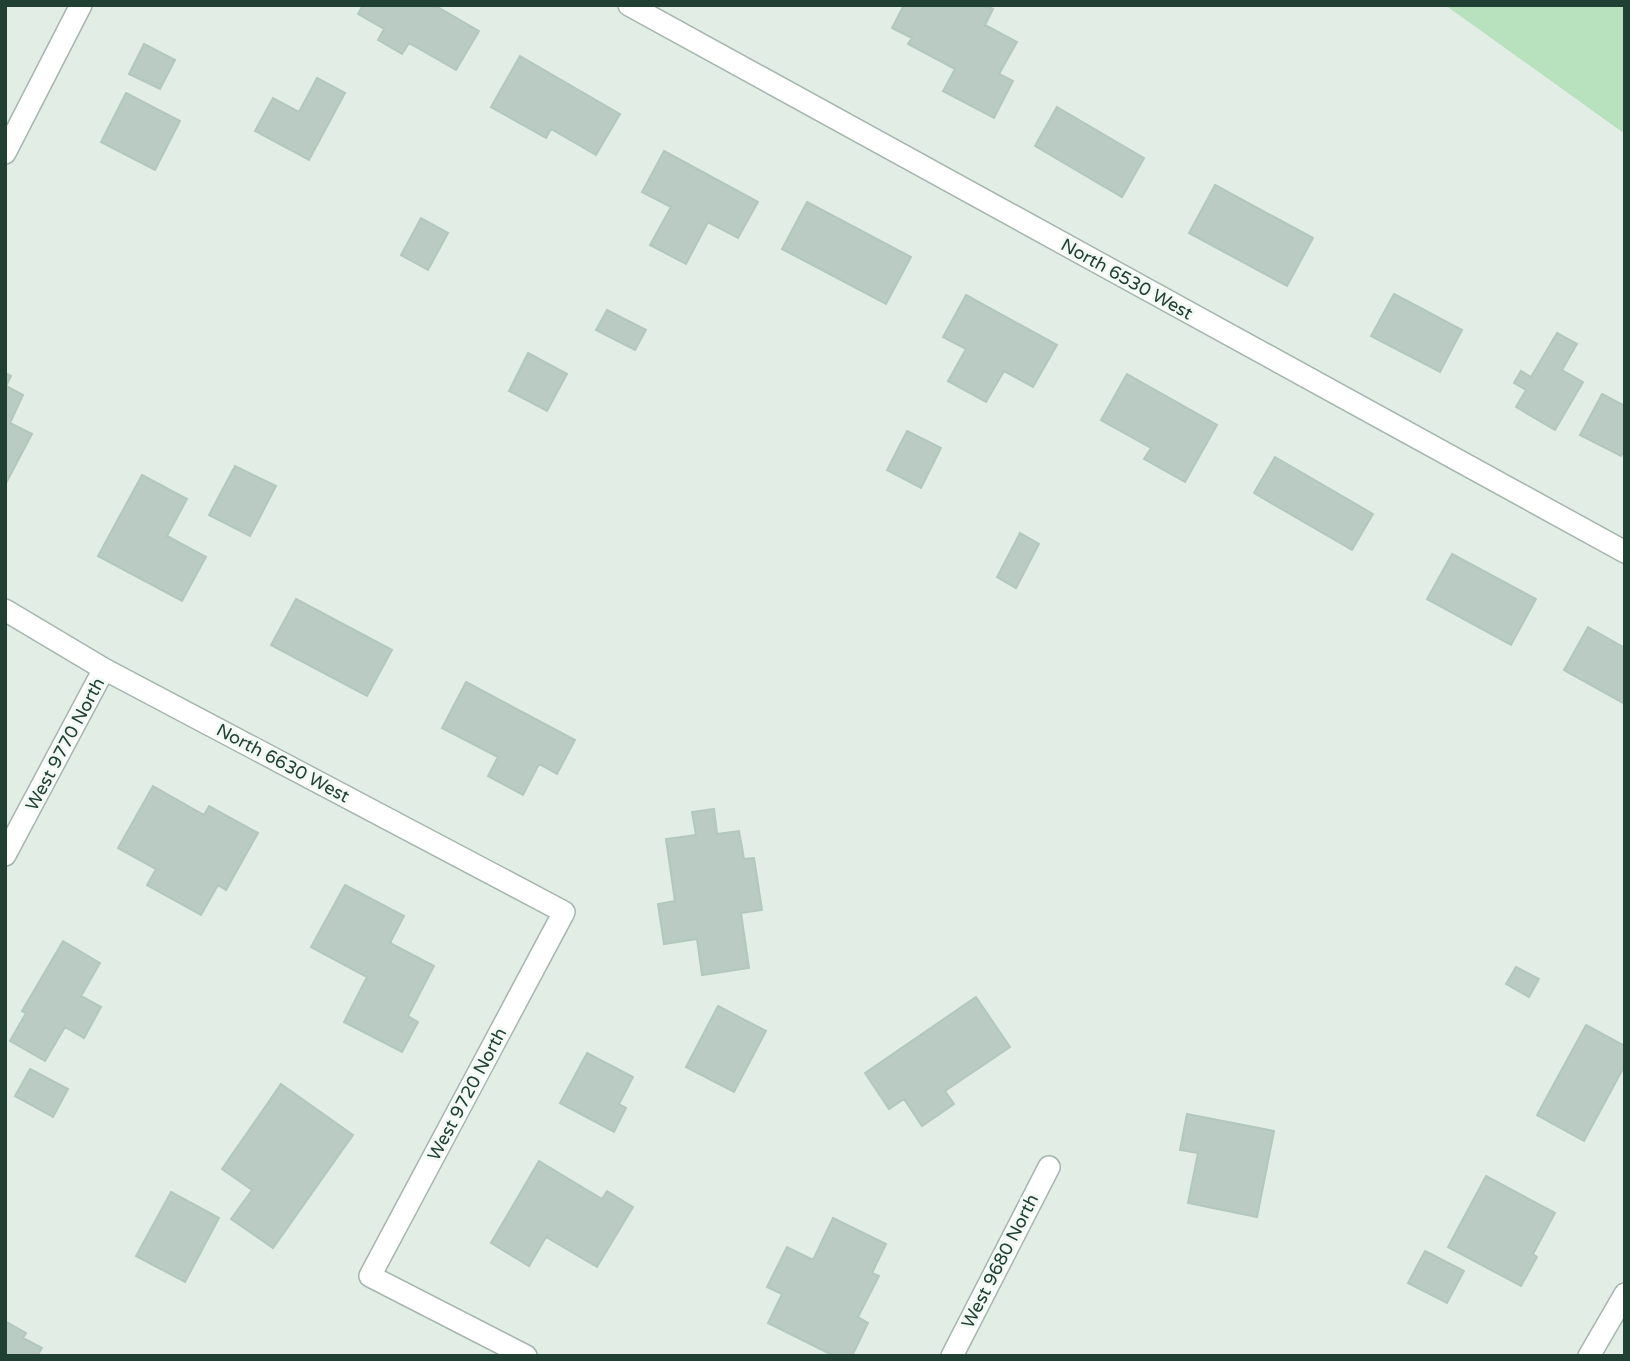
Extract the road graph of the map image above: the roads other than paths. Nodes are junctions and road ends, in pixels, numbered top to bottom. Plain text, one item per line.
1 (81, 5) edge
2 (629, 5) edge
3 (5, 153) edge
4 (1625, 552) edge
5 (5, 610) edge
6 (104, 669) junction
7 (5, 855) edge
8 (564, 912) joint
9 (1049, 1167) dead end
10 (1625, 1294) edge
11 (526, 1356) edge
12 (952, 1356) edge
13 (1589, 1356) edge

1 - 3 street
2 - 4 street, North 6530 West
5 - 6 street, North 6630 West
6 - 7 street, West 9770 North
6 - 8 street, North 6630 West
8 - 11 street, West 9720 North
9 - 12 street, West 9680 North
10 - 13 street

